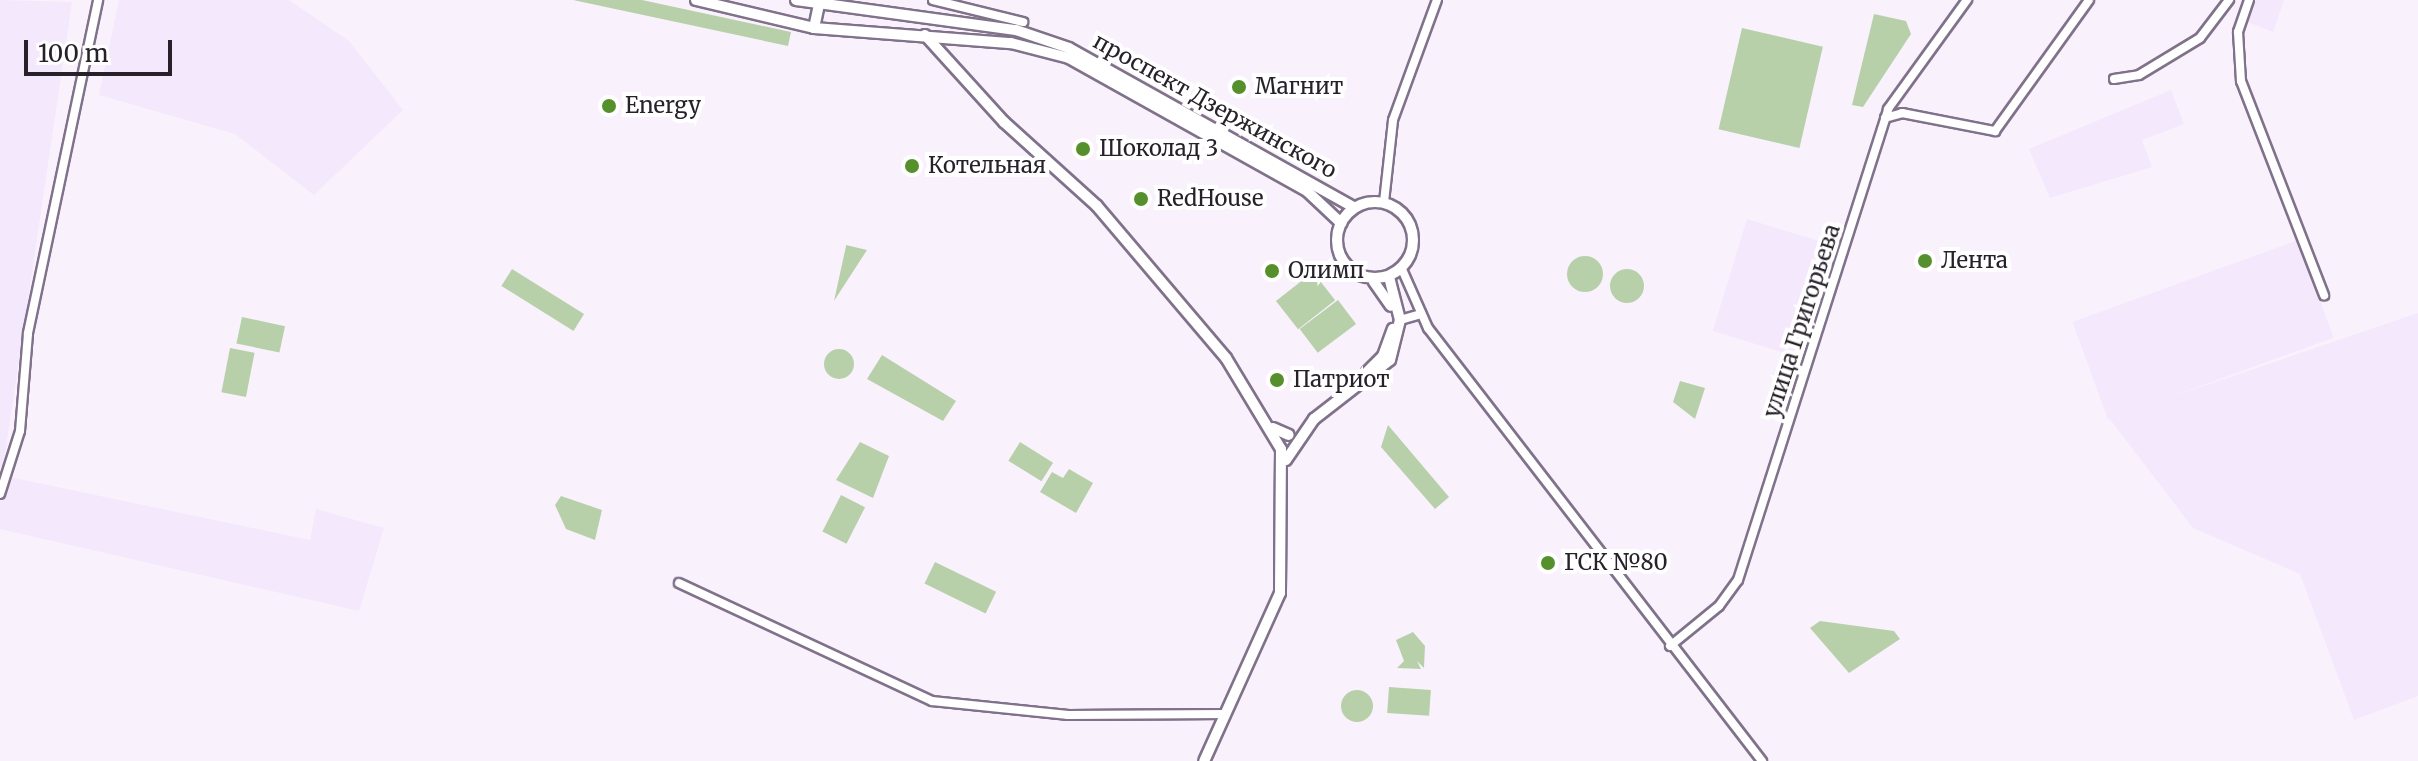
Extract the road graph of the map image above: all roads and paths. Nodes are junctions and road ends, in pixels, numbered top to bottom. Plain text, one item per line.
1 (98, 0) edge
2 (696, 0) edge
3 (796, 0) edge
4 (933, 0) edge
5 (1437, 0) edge
6 (1967, 0) edge
7 (2089, 0) edge
8 (2229, 0) edge
9 (2249, 0) edge
10 (819, 2) edge
11 (1023, 22) dead end
12 (814, 28) junction
13 (925, 35) junction
14 (943, 36) junction
15 (942, 53) junction
16 (2114, 79) dead end
17 (1885, 118) junction
18 (1384, 202) junction
19 (1354, 207) junction
20 (1341, 223) junction
21 (1401, 267) junction
22 (1389, 277) junction
23 (1374, 282) junction
24 (2324, 295) dead end
25 (1421, 314) junction
26 (1400, 320) junction
27 (1273, 428) junction
28 (1289, 435) junction
29 (1281, 449) junction
30 (0, 494) edge
31 (1284, 542) junction
32 (679, 583) dead end
33 (1670, 646) junction
34 (1226, 714) junction
35 (1204, 761) edge
36 (1762, 761) edge

1 - 30 street
2 - 12 street, проспект Дзержинского
3 - 10 street, проспект Дзержинского
4 - 11 street
5 - 18 street
6 - 17 street, улица Григорьева
7 - 17 street
8 - 16 street
9 - 24 street
10 - 12 street
10 - 19 street, проспект Дзержинского
12 - 13 street, проспект Дзержинского
13 - 14 street, проспект Дзержинского
13 - 15 street
14 - 15 street
14 - 20 street, проспект Дзержинского
15 - 27 street
17 - 33 street, улица Григорьева
18 - 19 street
18 - 21 street
19 - 20 street
20 - 23 street
21 - 22 street
21 - 25 street
22 - 23 street
22 - 26 street
23 - 28 street
25 - 26 street
25 - 33 street
26 - 31 street
27 - 28 street
27 - 29 street
28 - 29 street
29 - 31 street
31 - 34 street
32 - 34 street
33 - 36 street
34 - 35 street

